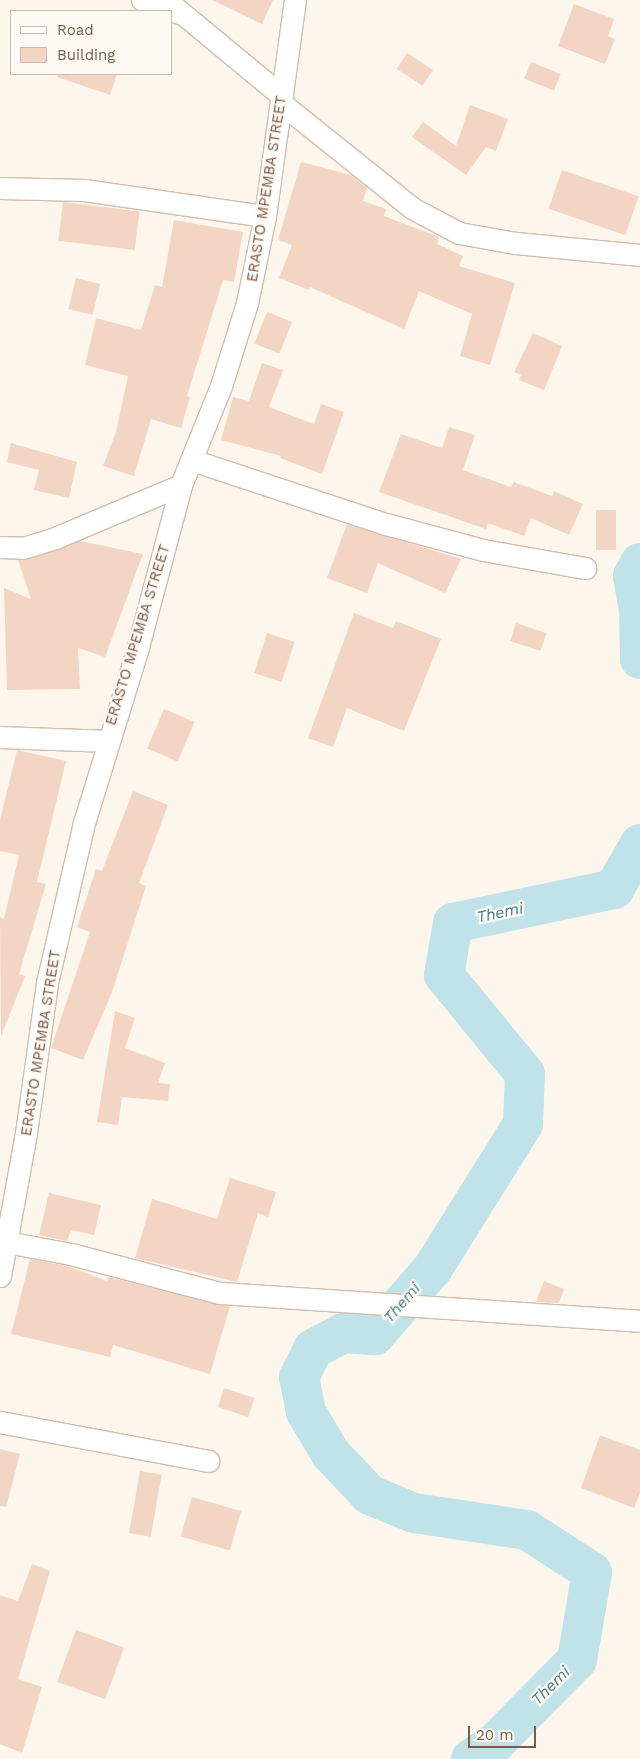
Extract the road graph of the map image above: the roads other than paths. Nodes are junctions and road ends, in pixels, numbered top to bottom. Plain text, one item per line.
1 (142, 0) edge
2 (166, 0) edge
3 (295, 0) edge
4 (170, 10) edge
5 (172, 11) edge
6 (186, 16) junction
7 (282, 100) junction
8 (0, 188) edge
9 (265, 216) junction
10 (640, 256) edge
11 (192, 460) junction
12 (181, 485) junction
13 (0, 547) edge
14 (584, 568) dead end
15 (0, 737) edge
16 (106, 741) junction
17 (9, 1182) edge
18 (6, 1242) junction
19 (0, 1276) edge
20 (640, 1322) edge
21 (0, 1422) edge
22 (208, 1461) dead end

1 - 4 street
2 - 6 street
3 - 7 street, ERASTO MPEMBA STREET
5 - 6 street
6 - 7 street
7 - 9 street, ERASTO MPEMBA STREET
7 - 10 street
8 - 9 street
9 - 11 street, ERASTO MPEMBA STREET
11 - 12 street, ERASTO MPEMBA STREET
11 - 14 street
12 - 13 street
12 - 16 street, ERASTO MPEMBA STREET
15 - 16 street
16 - 17 street, ERASTO MPEMBA STREET
17 - 18 street, ERASTO MPEMBA STREET
18 - 19 street, ERASTO MPEMBA STREET
18 - 20 street
21 - 22 street

